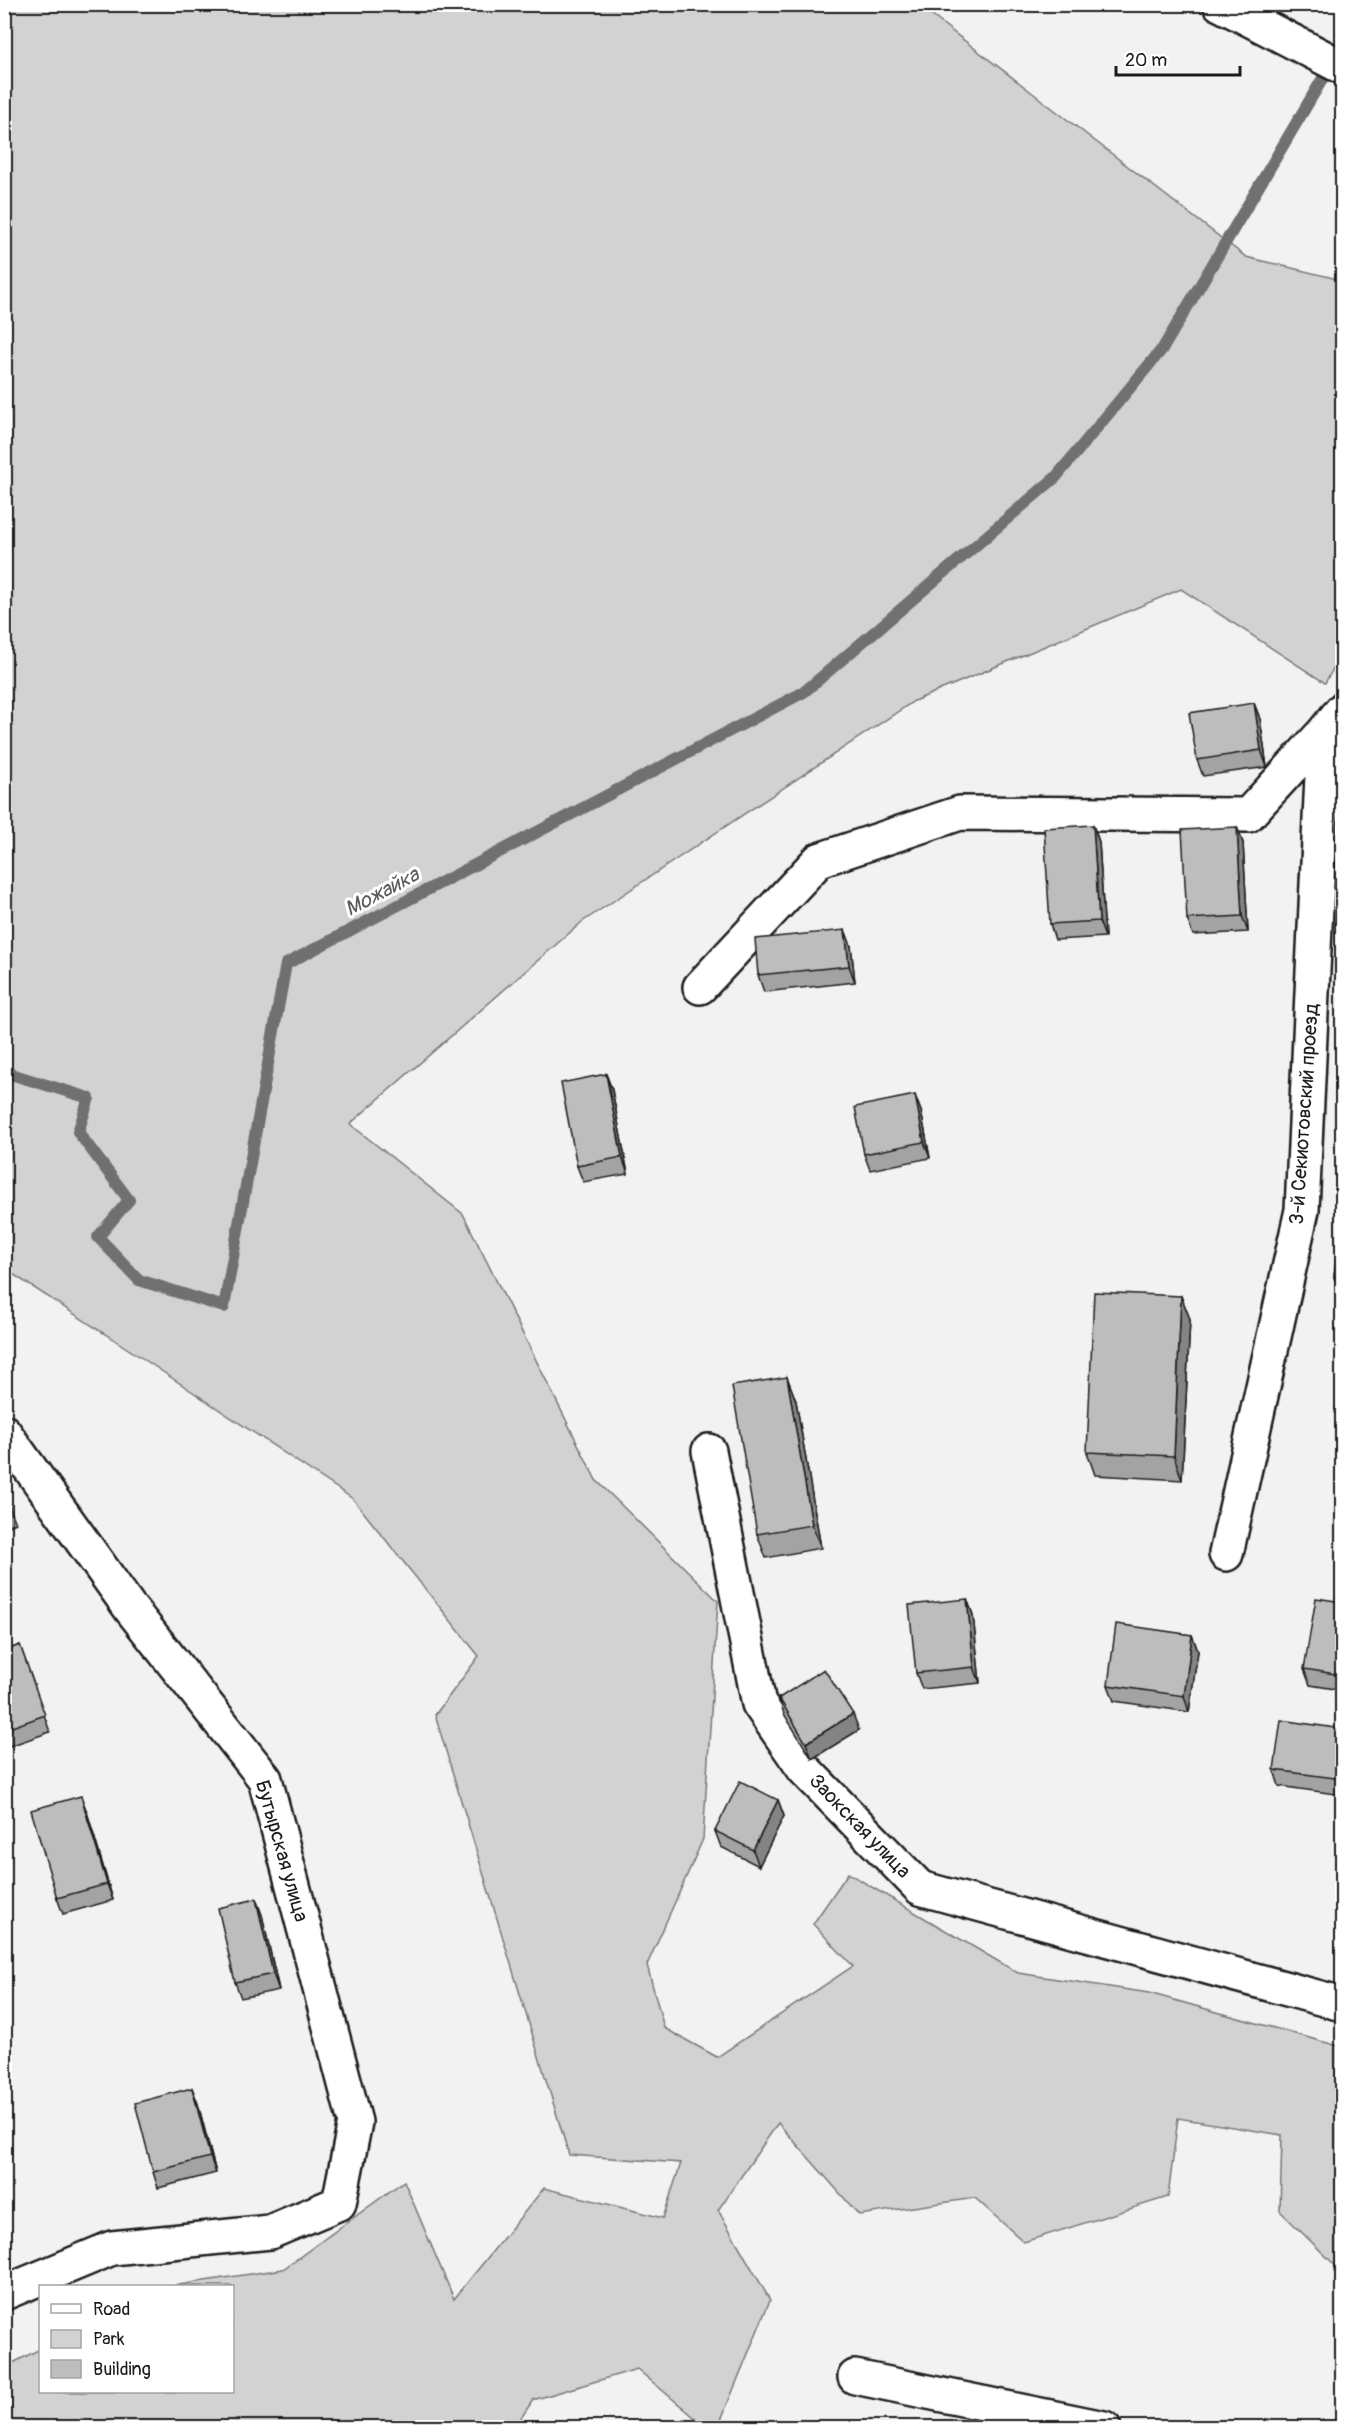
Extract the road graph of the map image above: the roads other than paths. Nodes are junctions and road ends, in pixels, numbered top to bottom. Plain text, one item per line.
1 (1222, 5) edge
2 (1342, 67) edge
3 (1333, 721) edge
4 (700, 987) dead end
5 (4, 1432) edge
6 (709, 1451) dead end
7 (1226, 1554) dead end
8 (1342, 2004) edge
9 (4, 2293) edge
10 (855, 2376) dead end
11 (1104, 2427) edge

1 - 2 street
3 - 4 street
3 - 7 street, 3-й Секиотовский проезд
5 - 9 street, Бутырская улица
6 - 8 street, Заокская улица
10 - 11 street

